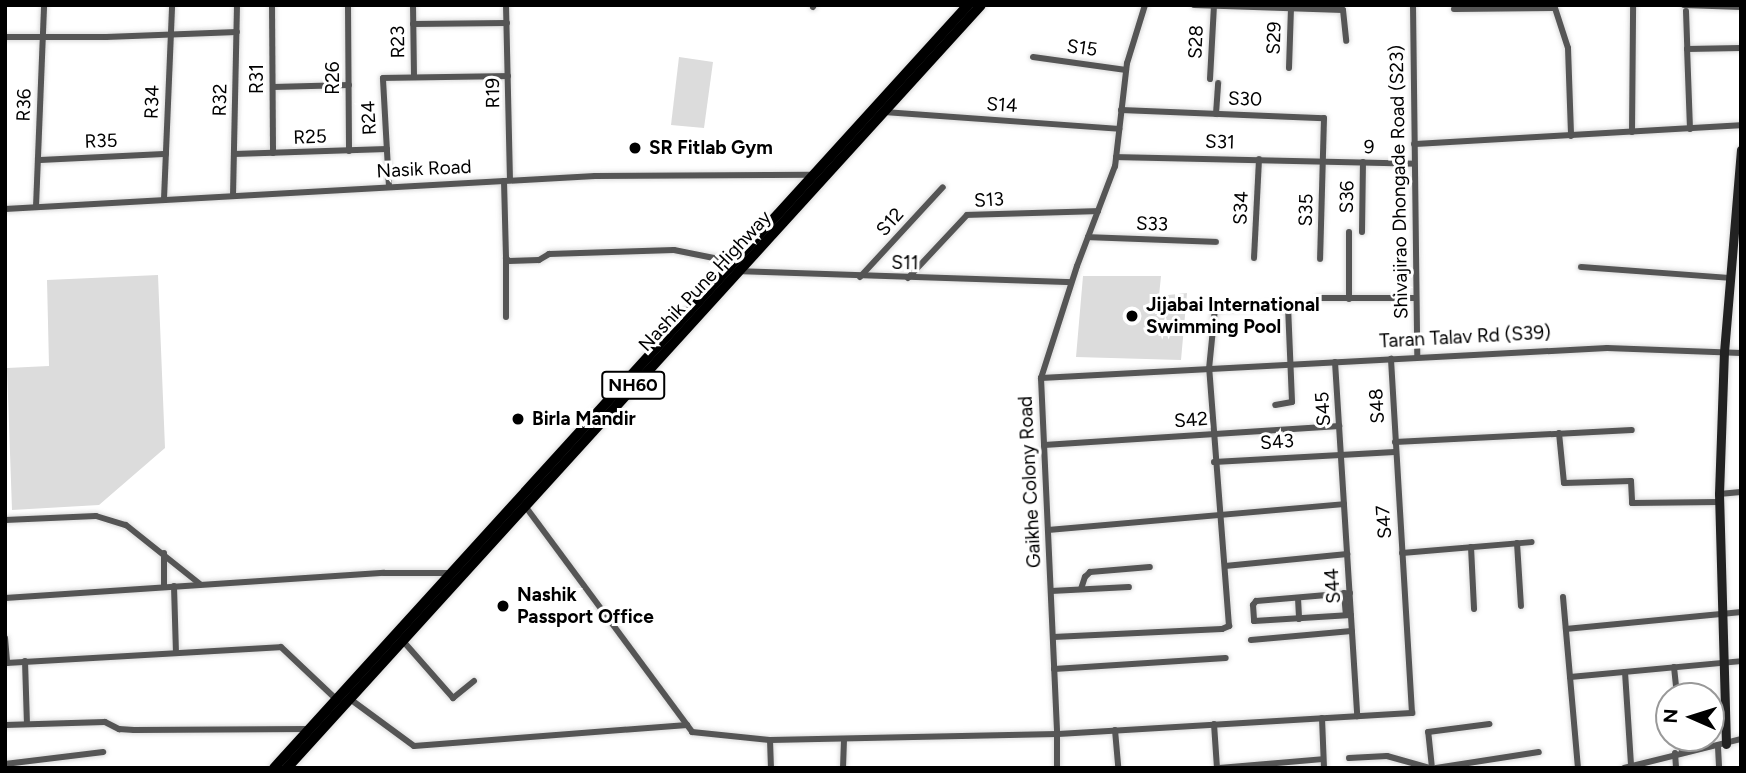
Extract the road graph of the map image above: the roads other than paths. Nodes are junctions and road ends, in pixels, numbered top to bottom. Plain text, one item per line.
1 (44, 5) edge
2 (172, 5) edge
3 (237, 5) edge
4 (272, 5) edge
5 (348, 5) edge
6 (413, 5) edge
7 (506, 5) edge
8 (968, 5) edge
9 (981, 5) edge
10 (1145, 5) edge
11 (1194, 5) edge
12 (1413, 5) edge
13 (1633, 5) edge
14 (1214, 6) edge
15 (1274, 7) edge
16 (1553, 7) edge
17 (1741, 7) edge
18 (1290, 8) junction
19 (1685, 8) edge
20 (1454, 9) dead end
21 (507, 23) junction
22 (413, 24) junction
23 (237, 32) junction
24 (170, 35) junction
25 (5, 37) edge
26 (43, 38) junction
27 (1346, 41) dead end
28 (1741, 48) edge
29 (1687, 49) junction
30 (1033, 57) dead end
31 (1289, 68) dead end
32 (1126, 70) junction
33 (508, 76) junction
34 (414, 77) junction
35 (1210, 79) dead end
36 (1218, 83) dead end
37 (349, 85) junction
38 (273, 87) junction
39 (1121, 110) junction
40 (883, 112) junction
41 (1216, 114) junction
42 (1741, 125) edge
43 (1119, 129) junction
44 (1690, 129) junction
45 (1632, 132) junction
46 (1571, 136) junction
47 (1413, 144) junction
48 (387, 149) junction
49 (1741, 150) edge
50 (349, 151) junction
51 (273, 153) junction
52 (166, 154) junction
53 (234, 154) junction
54 (1116, 157) junction
55 (1259, 159) junction
56 (38, 160) junction
57 (1323, 161) junction
58 (1363, 162) junction
59 (1414, 164) junction
60 (813, 175) junction
61 (507, 181) junction
62 (389, 187) junction
63 (943, 187) dead end
64 (233, 196) junction
65 (164, 200) junction
66 (36, 207) junction
67 (5, 209) edge
68 (1098, 211) junction
69 (1349, 232) dead end
70 (1362, 232) dead end
71 (1088, 237) junction
72 (1216, 242) dead end
73 (506, 258) junction
74 (1254, 258) dead end
75 (1320, 259) dead end
76 (737, 267) junction
77 (1581, 267) dead end
78 (1734, 272) edge
79 (860, 277) junction
80 (908, 278) junction
81 (1071, 282) junction
82 (1319, 298) dead end
83 (1416, 298) junction
84 (1349, 299) junction
85 (506, 317) dead end
86 (1724, 352) junction
87 (1741, 353) edge
88 (1417, 358) junction
89 (1391, 359) junction
90 (1335, 362) junction
91 (1290, 364) junction
92 (1209, 369) junction
93 (1041, 378) junction
94 (1275, 405) dead end
95 (1339, 426) junction
96 (1632, 430) dead end
97 (1559, 433) junction
98 (1212, 434) junction
99 (1395, 442) junction
100 (1044, 445) junction
101 (1395, 452) junction
102 (1341, 454) junction
103 (1214, 462) junction
104 (1741, 492) edge
105 (1719, 498) junction
106 (1344, 504) junction
107 (525, 506) junction
108 (1219, 513) junction
109 (5, 520) edge
110 (1048, 530) junction
111 (1532, 542) dead end
112 (1517, 543) junction
113 (1471, 547) junction
114 (164, 553) junction
115 (1402, 553) junction
116 (1347, 554) junction
117 (1225, 566) junction
118 (1150, 567) dead end
119 (455, 574) junction
120 (200, 584) junction
121 (174, 586) junction
122 (164, 587) junction
123 (1129, 587) dead end
124 (1081, 589) junction
125 (1051, 591) junction
126 (1347, 593) junction
127 (1563, 597) dead end
128 (5, 598) edge
129 (1298, 598) junction
130 (1521, 606) dead end
131 (1474, 608) dead end
132 (1741, 612) edge
133 (1723, 614) junction
134 (1348, 615) junction
135 (1300, 619) junction
136 (1566, 629) junction
137 (1352, 631) junction
138 (1053, 637) junction
139 (5, 638) edge
140 (1251, 640) dead end
141 (403, 641) junction
142 (176, 652) junction
143 (1226, 659) dead end
144 (25, 661) junction
145 (1741, 661) edge
146 (6, 663) edge
147 (1725, 663) junction
148 (1674, 667) junction
149 (1054, 669) junction
150 (1625, 672) junction
151 (1570, 677) junction
152 (474, 681) dead end
153 (1676, 682) edge
154 (1724, 682) edge
155 (336, 699) junction
156 (350, 699) junction
157 (1357, 716) junction
158 (1322, 718) junction
159 (27, 724) junction
160 (1214, 724) junction
161 (1489, 724) dead end
162 (5, 725) edge
163 (687, 725) junction
164 (309, 729) junction
165 (1115, 730) junction
166 (1057, 734) junction
167 (844, 739) junction
168 (770, 740) junction
169 (103, 752) dead end
170 (1539, 752) dead end
171 (1679, 752) joint
172 (1349, 758) dead end
173 (1323, 759) junction
174 (5, 764) edge
175 (1281, 765) edge
176 (1628, 767) edge
177 (274, 768) edge
178 (287, 768) edge
179 (771, 768) edge
180 (843, 768) edge
181 (1057, 768) edge
182 (1118, 768) edge
183 (1218, 768) edge
184 (1324, 768) edge
185 (1432, 768) edge
186 (1578, 768) edge
187 (1676, 768) edge

1 - 26 street, R36
2 - 24 street, R34
3 - 23 street, R32
4 - 38 street, R31
5 - 37 street, R26
6 - 22 street, R23
7 - 21 street, R19
8 - 60 highway, Nashik Pune Highway / NH60
9 - 40 highway, Nashik Pune Highway / NH60
10 - 32 street, Gaikhe Colony Road
11 - 14 street
12 - 47 street, Shivajirao Dhongade Road (S23)
13 - 45 street
14 - 15 street
14 - 35 street, S28
15 - 18 street
16 - 20 street
16 - 46 street
17 - 19 street
18 - 27 street
18 - 31 street, S29
19 - 29 street
21 - 22 street
21 - 33 street, R19
22 - 34 street, R23
23 - 24 street
23 - 53 street, R32
24 - 26 street
24 - 52 street, R34
25 - 26 street
26 - 56 street, R36
28 - 29 street
29 - 44 street
30 - 32 street, S15
32 - 39 street, Gaikhe Colony Road
33 - 34 street
33 - 61 street, R19
34 - 48 street, R24
36 - 41 street
37 - 38 street
37 - 50 street, R26
38 - 51 street, R31
39 - 41 street, S30
39 - 43 street, Gaikhe Colony Road
40 - 43 street, S14
40 - 76 highway, Nashik Pune Highway / NH60
41 - 57 street, S30
42 - 44 street
43 - 54 street, Gaikhe Colony Road
44 - 45 street
45 - 46 street
46 - 47 street
47 - 59 street, Shivajirao Dhongade Road (S23)
48 - 50 street, R25
48 - 62 street, R24
49 - 78 street
50 - 51 street, R25
51 - 53 street, R25
52 - 56 street, R35
52 - 65 street, R34
53 - 64 street, R32
54 - 55 street, S31
54 - 68 street, Gaikhe Colony Road
55 - 57 street, S31
55 - 74 street, S34
56 - 66 street, R36
57 - 58 street, 9
57 - 75 street, S35
58 - 59 street, 9
58 - 70 street, S36
59 - 83 street, Shivajirao Dhongade Road (S23)
60 - 61 street, Nasik Road
60 - 76 highway, Nashik Pune Highway / NH60
61 - 62 street, Nasik Road
61 - 73 street, R19
62 - 64 street, Nasik Road
63 - 79 street, S12
64 - 65 street, Nasik Road
65 - 66 street, Nasik Road
66 - 67 street, Nasik Road
68 - 71 street, Gaikhe Colony Road
68 - 80 street, S13
69 - 84 street
71 - 72 street, S33
71 - 81 street, Gaikhe Colony Road
73 - 76 street, S11
73 - 85 street, R19
76 - 79 street, S11
76 - 107 highway, Nashik Pune Highway / NH60
76 - 119 highway, Nashik Pune Highway / NH60
77 - 78 street
78 - 86 street
79 - 80 street, S11
80 - 81 street, S11
81 - 93 street, Gaikhe Colony Road
82 - 84 street
83 - 84 street
83 - 88 street, Shivajirao Dhongade Road (S23)
86 - 87 street, Taran Talav Rd (S39)
86 - 88 street, Taran Talav Rd (S39)
86 - 105 street
88 - 89 street, Taran Talav Rd (S39)
89 - 90 street, Taran Talav Rd (S39)
89 - 99 street, S48
90 - 91 street, Taran Talav Rd (S39)
90 - 95 street, S45
91 - 92 street, Taran Talav Rd (S39)
91 - 92 street
91 - 94 street
92 - 93 street, Taran Talav Rd (S39)
92 - 98 street
93 - 100 street, Gaikhe Colony Road
95 - 98 street, S42
95 - 102 street, S45
96 - 97 street
97 - 99 street
97 - 105 street
98 - 100 street, S42
98 - 103 street
99 - 101 street, S48
100 - 110 street, Gaikhe Colony Road
101 - 102 street, S43
101 - 115 street, S47
102 - 103 street, S43
102 - 106 street, S44
103 - 108 street
104 - 105 street
105 - 133 street
106 - 108 street
106 - 116 street, S44
107 - 119 highway, Nashik Pune Highway / NH60
107 - 163 street
108 - 110 street
108 - 117 street
109 - 114 street
110 - 125 street, Gaikhe Colony Road
111 - 112 street
112 - 113 street
112 - 130 street
113 - 115 street
113 - 131 street
114 - 120 street
114 - 122 street
115 - 157 street, S47
116 - 117 street
116 - 126 street, S44
117 - 138 street
118 - 124 street
119 - 120 street
119 - 141 highway, Nashik Pune Highway / NH60
119 - 155 highway, Nashik Pune Highway / NH60
120 - 121 street
121 - 122 street
121 - 142 street
122 - 128 street
123 - 124 street
124 - 125 street
125 - 138 street, Gaikhe Colony Road
126 - 129 street
126 - 134 street, S44
127 - 136 street
129 - 135 street
129 - 135 street
132 - 133 street
133 - 136 street
133 - 147 street
134 - 135 street
134 - 137 street, S44
136 - 151 street
137 - 140 street
137 - 157 street, S44
138 - 149 street, Gaikhe Colony Road
139 - 146 street
141 - 152 street
141 - 156 highway, Nashik Pune Highway / NH60
142 - 144 street
142 - 155 street
143 - 149 street
144 - 146 street
144 - 159 street
145 - 147 street
147 - 148 street
147 - 154 street
148 - 150 street
148 - 153 street
149 - 166 street, Gaikhe Colony Road
150 - 151 street
150 - 176 street
151 - 186 street
155 - 164 highway, Nashik Pune Highway / NH60
156 - 163 street
156 - 178 highway, Nashik Pune Highway / NH60
157 - 158 street
158 - 160 street
158 - 173 street
159 - 162 street
159 - 164 street
160 - 165 street
160 - 183 street
161 - 185 street
163 - 168 street
164 - 177 highway, Nashik Pune Highway / NH60
165 - 166 street
165 - 182 street
166 - 167 street
166 - 181 street, Gaikhe Colony Road
167 - 168 street
167 - 180 street
168 - 179 street
169 - 174 street
170 - 185 street
171 - 176 street
171 - 187 street
172 - 185 street
173 - 175 street
173 - 184 street
175 - 183 street

